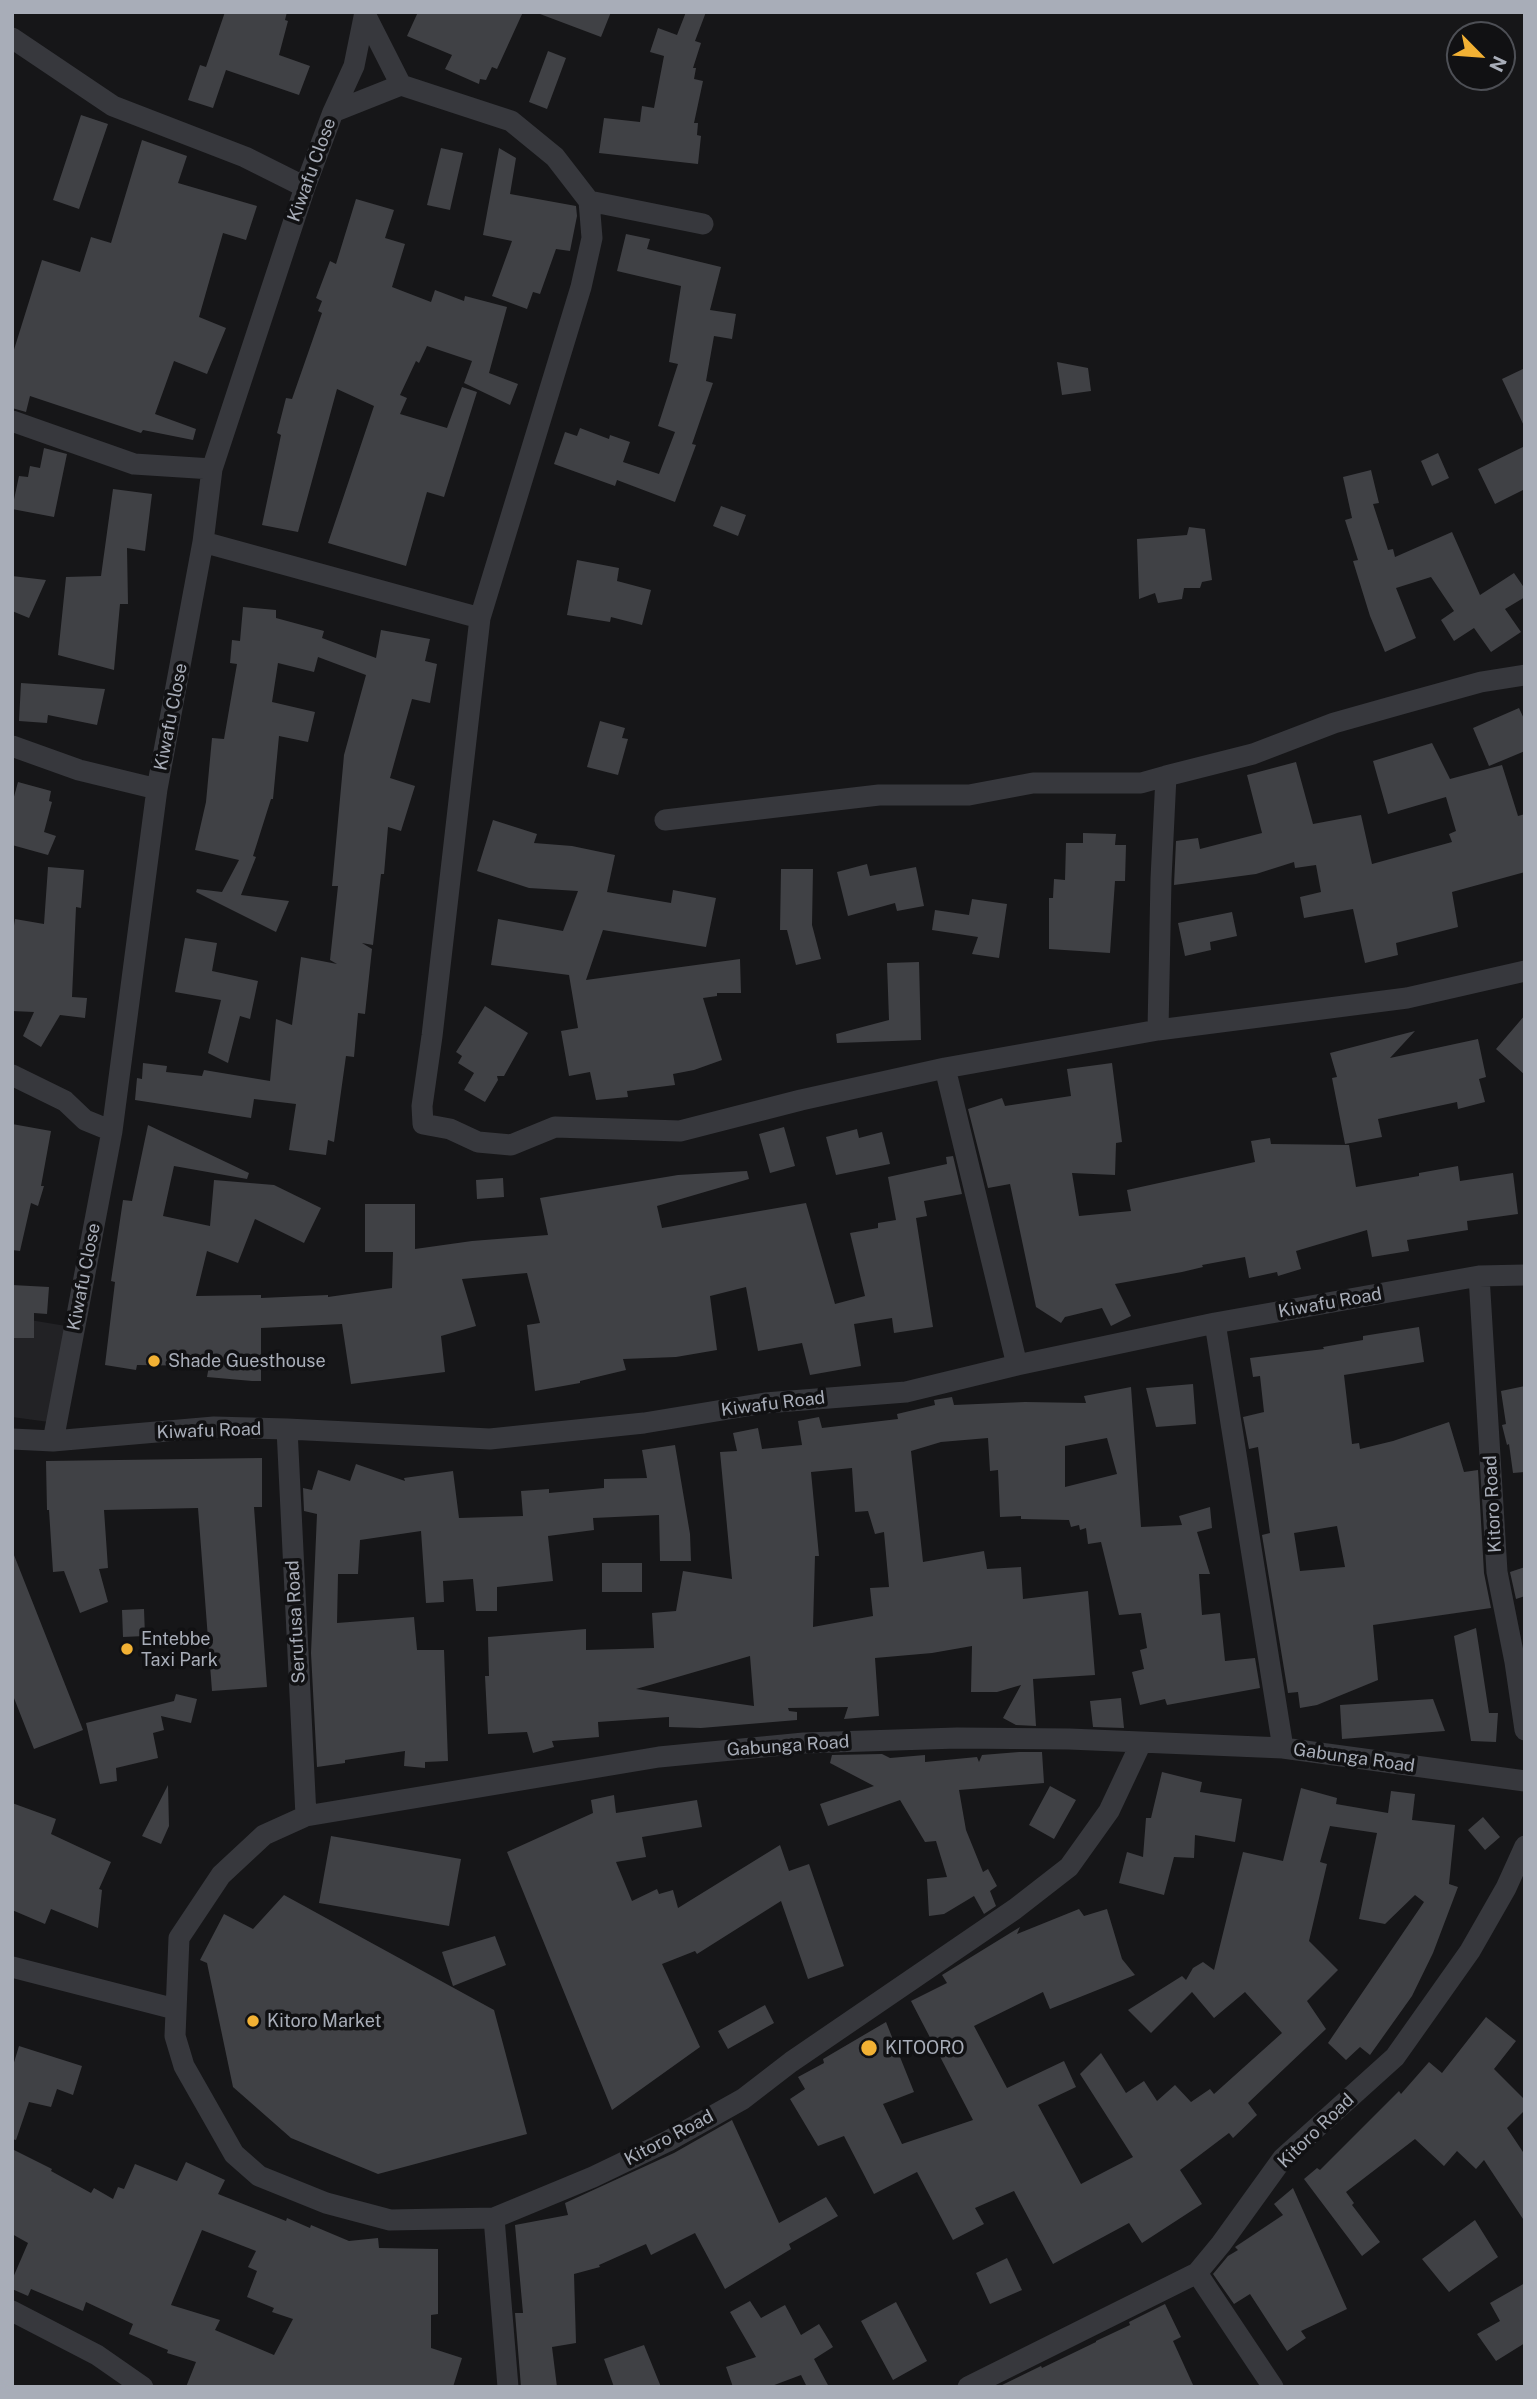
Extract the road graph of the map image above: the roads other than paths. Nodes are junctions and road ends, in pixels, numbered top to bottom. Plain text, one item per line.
1 (365, 13) edge
2 (12, 38) edge
3 (401, 85) junction
4 (333, 112) junction
5 (304, 187) junction
6 (589, 201) junction
7 (703, 223) dead end
8 (12, 421) edge
9 (212, 469) junction
10 (203, 542) junction
11 (480, 618) junction
12 (1525, 675) edge
13 (12, 746) edge
14 (1166, 776) junction
15 (157, 789) junction
16 (665, 820) dead end
17 (1525, 971) edge
18 (1158, 1030) junction
19 (944, 1068) junction
20 (12, 1075) edge
21 (112, 1131) junction
22 (1525, 1275) edge
23 (1479, 1276) junction
24 (1215, 1323) junction
25 (1017, 1366) junction
26 (287, 1429) junction
27 (12, 1439) edge
28 (53, 1441) junction
29 (1525, 1730) edge
30 (1140, 1742) junction
31 (1283, 1748) junction
32 (1525, 1782) edge
33 (306, 1816) junction
34 (1525, 1846) edge
35 (12, 1967) edge
36 (175, 2009) junction
37 (494, 2218) junction
38 (1198, 2273) junction
39 (12, 2311) edge
40 (143, 2387) edge
41 (508, 2387) edge
42 (968, 2387) edge
43 (1273, 2387) edge

1 - 3 street
1 - 4 street, Kiwafu Close
2 - 5 street
3 - 4 street
3 - 6 street
4 - 5 street, Kiwafu Close
5 - 9 street, Kiwafu Close
6 - 7 street
6 - 11 street
8 - 9 street
9 - 10 street, Kiwafu Close
10 - 11 street
10 - 15 street, Kiwafu Close
11 - 19 street
12 - 14 street
13 - 15 street
14 - 16 street
14 - 18 street
15 - 21 street, Kiwafu Close
17 - 18 street
18 - 19 street
19 - 25 street
20 - 21 street
21 - 28 street, Kiwafu Close
22 - 23 street, Kiwafu Road
23 - 24 street, Kiwafu Road
23 - 29 street, Kitoro Road
24 - 25 street, Kiwafu Road
24 - 31 street
25 - 26 street, Kiwafu Road
26 - 28 street, Kiwafu Road
26 - 33 street, Serufusa Road
27 - 28 street, Kiwafu Road
30 - 31 street, Gabunga Road
30 - 33 street, Gabunga Road
30 - 37 street, Kitoro Road
31 - 32 street, Gabunga Road
33 - 36 street, Gabunga Road
34 - 38 street, Kitoro Road
35 - 36 street
36 - 37 street, Kitoro Road
37 - 41 street
38 - 42 street, Kitoro Road
38 - 43 street
39 - 40 street

